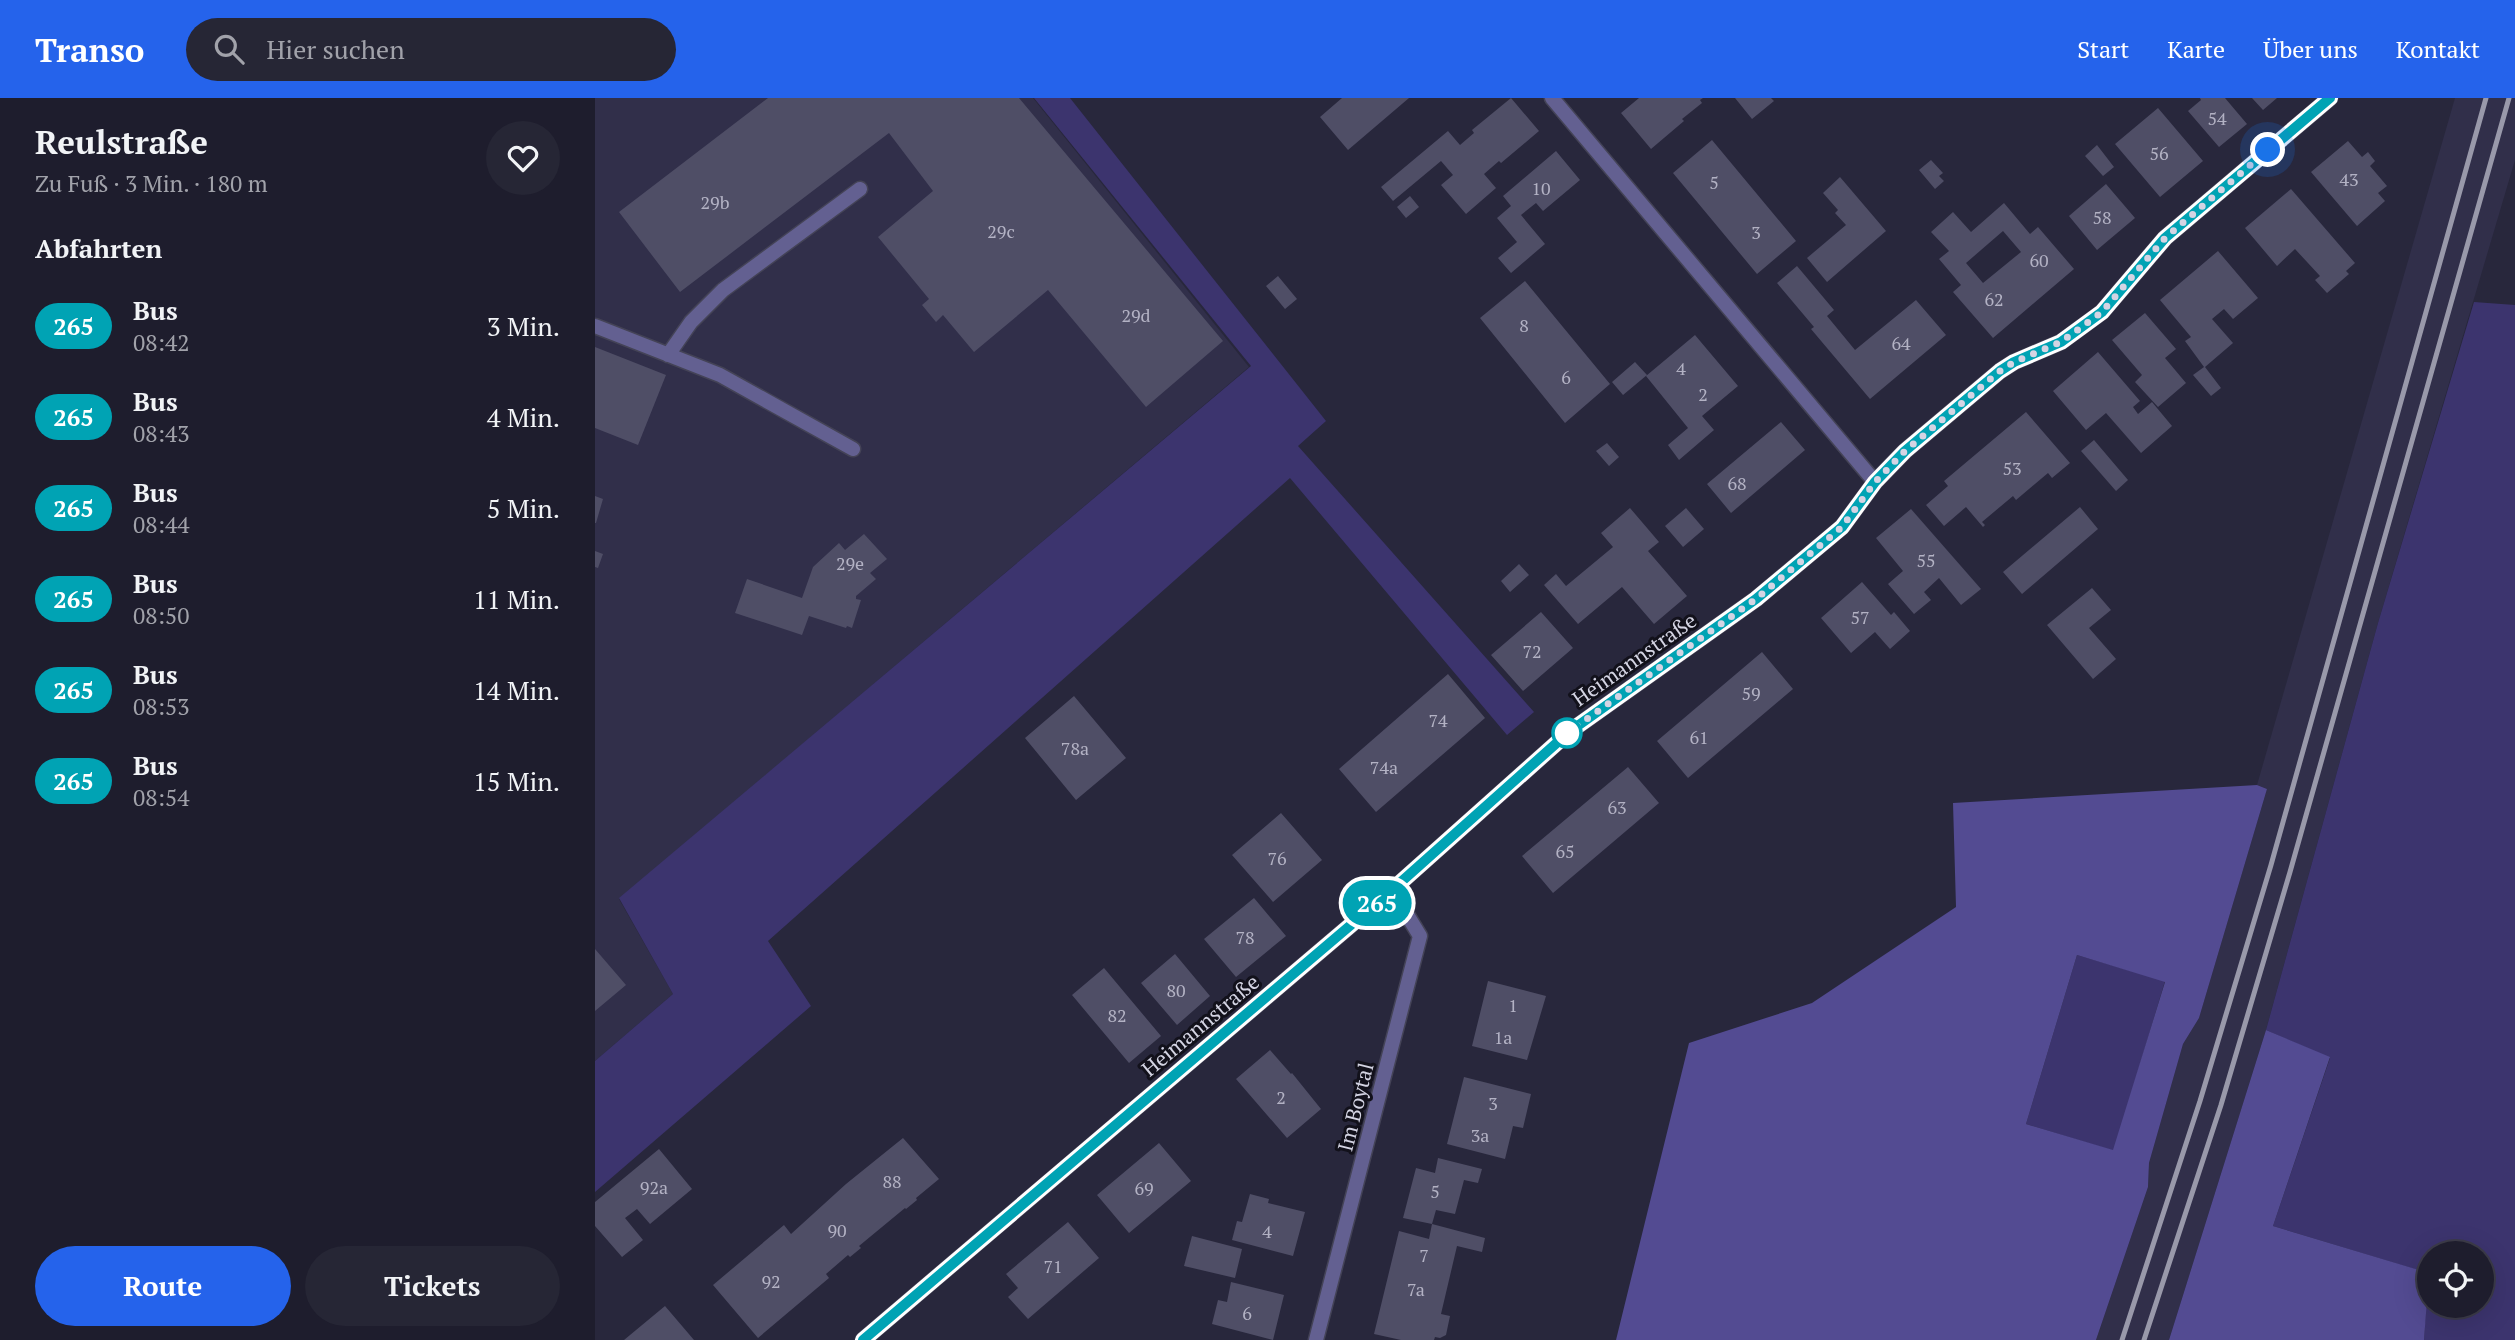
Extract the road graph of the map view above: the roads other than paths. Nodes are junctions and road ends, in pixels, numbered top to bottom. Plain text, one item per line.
1 (1552, 98) edge
2 (2330, 98) edge
3 (860, 188) dead end
4 (595, 326) edge
5 (668, 355) junction
6 (853, 449) dead end
7 (1875, 482) junction
8 (1392, 890) junction
9 (863, 1340) edge
10 (1316, 1340) edge

1 - 7 street
2 - 7 street, Heimannstraße
3 - 5 street
4 - 5 street
5 - 6 street
7 - 8 street, Heimannstraße
8 - 9 street, Heimannstraße
8 - 10 street, Im Boytal

